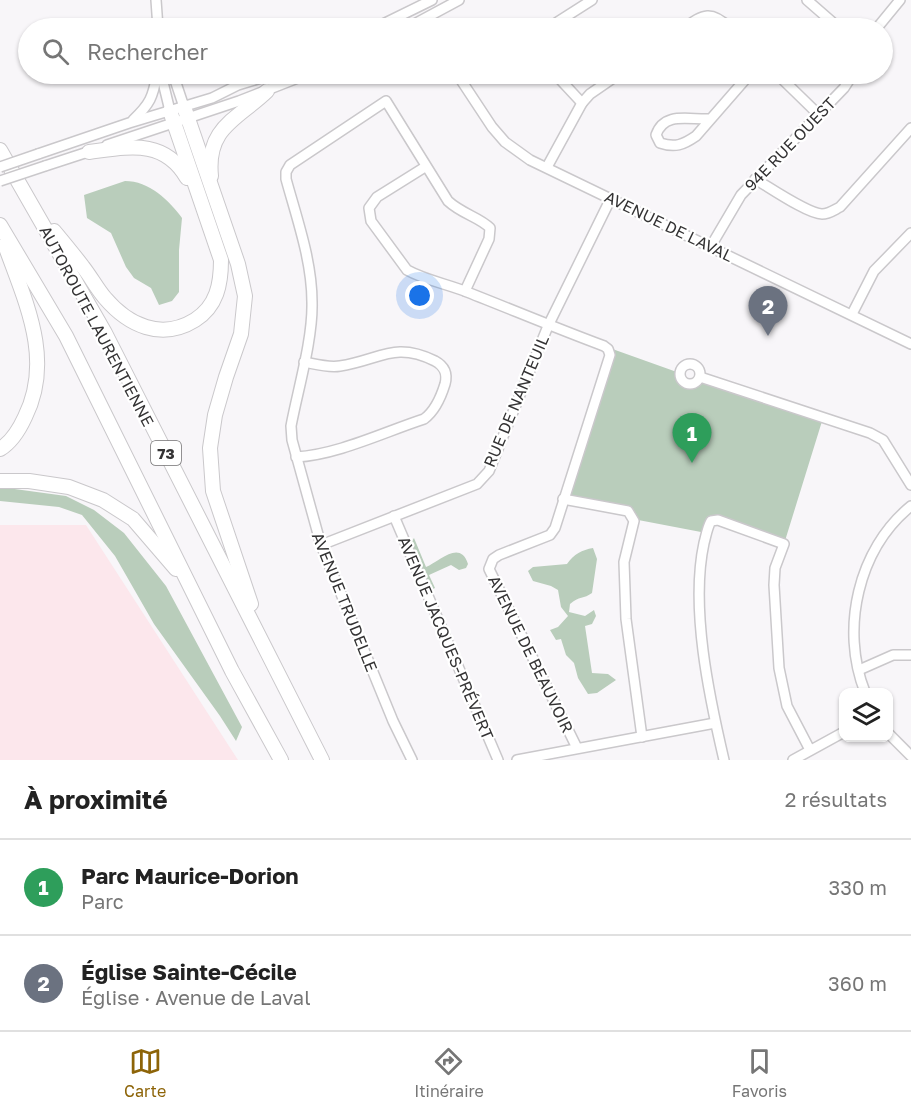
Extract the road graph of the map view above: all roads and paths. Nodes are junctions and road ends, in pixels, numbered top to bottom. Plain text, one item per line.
1 (156, 0) edge
2 (432, 0) edge
3 (459, 0) edge
4 (592, 0) edge
5 (807, 0) edge
6 (900, 0) edge
7 (414, 9) junction
8 (157, 18) edge
9 (396, 18) edge
10 (420, 18) edge
11 (434, 18) edge
12 (564, 18) edge
13 (704, 18) edge
14 (718, 18) edge
15 (828, 18) edge
16 (885, 18) edge
17 (156, 84) edge
18 (164, 84) edge
19 (174, 84) edge
20 (251, 84) edge
21 (284, 84) edge
22 (464, 84) edge
23 (564, 84) edge
24 (604, 84) edge
25 (741, 84) edge
26 (787, 84) edge
27 (846, 84) edge
28 (267, 91) junction
29 (582, 103) junction
30 (818, 114) junction
31 (179, 115) junction
32 (709, 119) junction
33 (129, 123) junction
34 (911, 128) edge
35 (0, 150) edge
36 (89, 152) junction
37 (0, 167) edge
38 (425, 167) junction
39 (547, 167) junction
40 (755, 179) junction
41 (0, 181) edge
42 (197, 196) junction
43 (611, 198) junction
44 (216, 201) junction
45 (30, 202) junction
46 (0, 225) edge
47 (0, 232) edge
48 (910, 235) edge
49 (711, 246) junction
50 (465, 291) junction
51 (852, 314) junction
52 (548, 326) junction
53 (911, 344) edge
54 (304, 362) junction
55 (699, 377) dead end
56 (0, 449) edge
57 (296, 457) junction
58 (0, 481) edge
59 (911, 485) edge
60 (563, 499) junction
61 (911, 506) edge
62 (394, 516) junction
63 (321, 545) junction
64 (190, 586) junction
65 (268, 652) junction
66 (911, 655) edge
67 (859, 670) junction
68 (864, 688) edge
69 (715, 723) junction
70 (839, 734) edge
71 (642, 737) junction
72 (893, 738) edge
73 (577, 748) junction
74 (810, 750) junction
75 (911, 756) edge
76 (281, 760) edge
77 (322, 760) edge
78 (412, 760) edge
79 (498, 760) edge
80 (517, 760) edge
81 (724, 760) edge
82 (793, 760) edge

1 - 8 street
2 - 7 street
3 - 11 street
4 - 12 street
5 - 15 street
6 - 16 street
7 - 9 street
7 - 10 street
13 - 14 street
17 - 33 street
18 - 31 street
19 - 31 street
20 - 31 street
21 - 28 street
22 - 39 street, AVENUE DE LAVAL
23 - 29 street
24 - 29 street
25 - 32 street
26 - 30 street
27 - 30 street, 94E RUE OUEST
28 - 31 street
28 - 44 highway
29 - 39 street
30 - 40 street, 94E RUE OUEST
31 - 33 street
31 - 36 street
31 - 42 highway
31 - 44 highway
32 - 32 street
33 - 37 street, bridge
34 - 40 street
35 - 45 highway, AUTOROUTE LAURENTIENNE / 73
36 - 41 street, bridge
36 - 42 highway
38 - 50 street
38 - 50 street
38 - 54 street, AVENUE TRUDELLE
39 - 43 street, AVENUE DE LAVAL
40 - 49 street, 94E RUE OUEST
42 - 45 highway
43 - 49 street, AVENUE DE LAVAL
43 - 52 street, RUE DE NANTEUIL
44 - 65 highway
45 - 65 highway, AUTOROUTE LAURENTIENNE / 73
46 - 64 highway, AUTOROUTE LAURENTIENNE / 73
47 - 56 highway
48 - 51 street
49 - 51 street, AVENUE DE LAVAL
50 - 52 street
51 - 53 street, AVENUE DE LAVAL
52 - 60 street, AVENUE DE BEAUVOIR
52 - 62 street, RUE DE NANTEUIL
54 - 57 street, AVENUE TRUDELLE
54 - 57 street
55 - 59 street
57 - 63 street, AVENUE TRUDELLE
58 - 64 highway
60 - 71 street
60 - 73 street, AVENUE DE BEAUVOIR
61 - 67 street
62 - 63 street, RUE DE NANTEUIL
62 - 79 street, AVENUE JACQUES-PRÉVERT
63 - 78 street, AVENUE TRUDELLE
64 - 76 highway, AUTOROUTE LAURENTIENNE / 73
65 - 77 highway, AUTOROUTE LAURENTIENNE / 73
66 - 67 street
67 - 68 street
69 - 71 street
69 - 74 street
69 - 81 street
70 - 74 street
71 - 73 street
72 - 75 street
73 - 80 street
74 - 82 street

